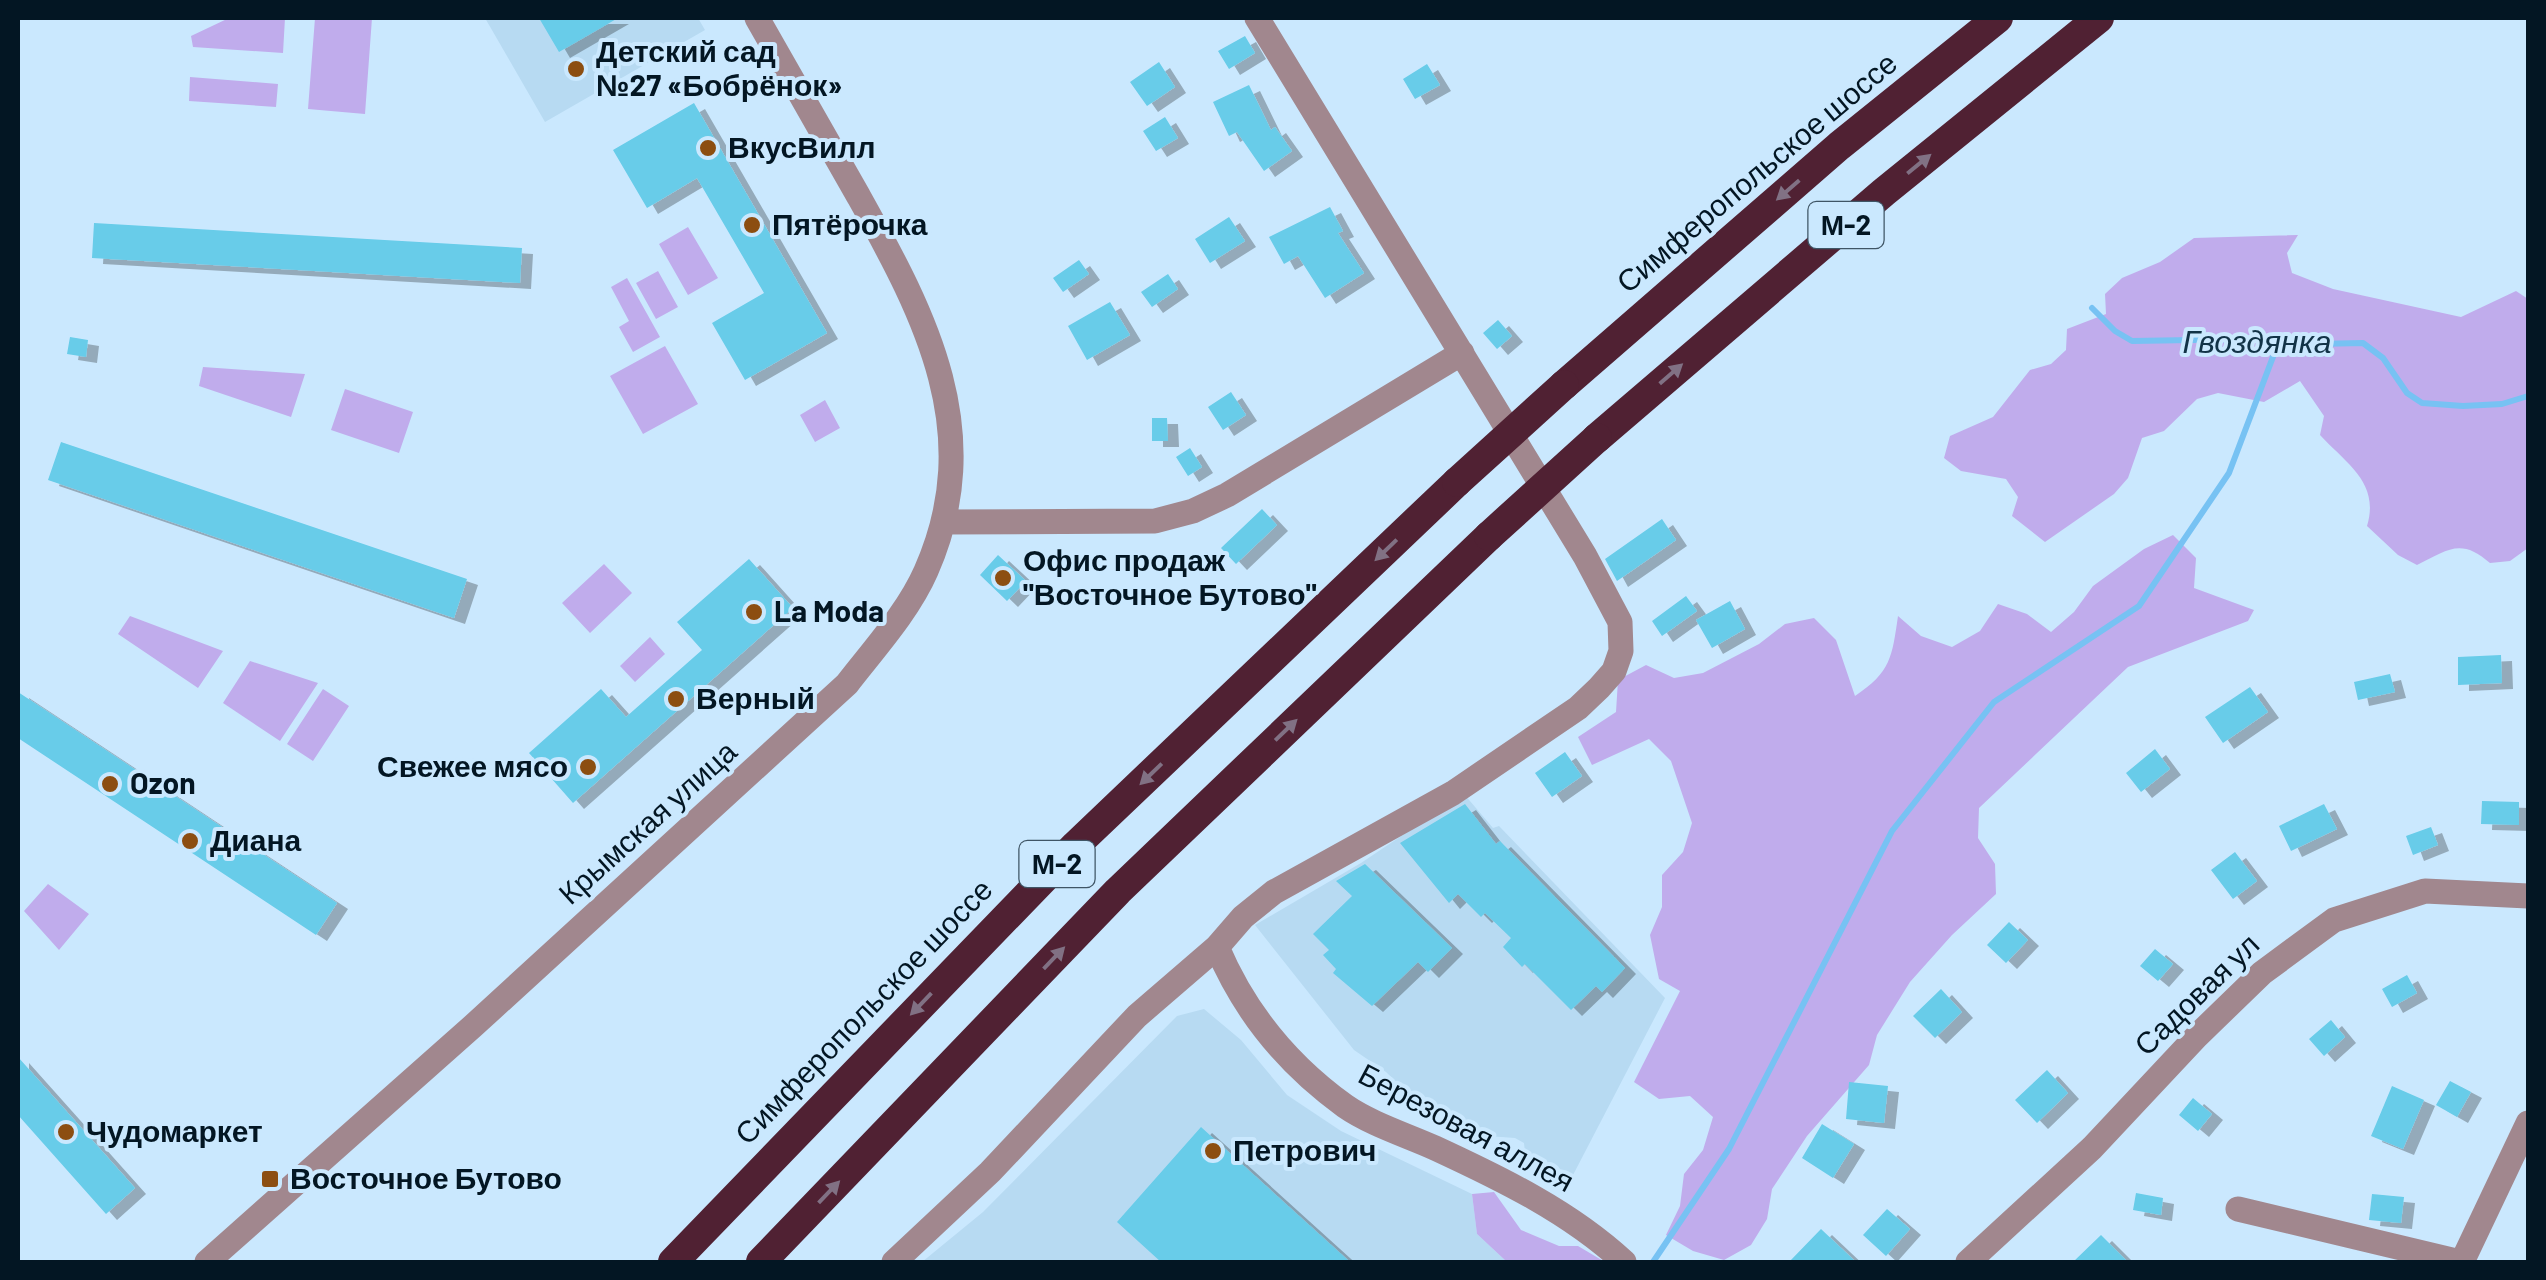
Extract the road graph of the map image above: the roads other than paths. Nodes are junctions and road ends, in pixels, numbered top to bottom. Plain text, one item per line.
1 (757, 18) edge
2 (1257, 18) edge
3 (1998, 18) edge
4 (2099, 18) edge
5 (1462, 352) junction
6 (943, 522) junction
7 (2528, 896) edge
8 (1217, 946) junction
9 (2528, 1123) edge
10 (2238, 1210) dead end
11 (207, 1262) edge
12 (673, 1262) edge
13 (761, 1262) edge
14 (894, 1262) edge
15 (1624, 1262) edge
16 (1968, 1262) edge
17 (2461, 1262) edge

1 - 6 street, Крымская улица
2 - 5 street
3 -> 12 highway, Симферопольское шоссе / М-2, bridge
13 -> 4 highway, М-2, bridge
5 - 6 street
5 - 8 street
6 - 11 street, Крымская улица
7 - 16 street, Садовая ул
8 - 14 street
8 - 15 street, Березовая аллея
9 - 17 street
10 - 17 street

